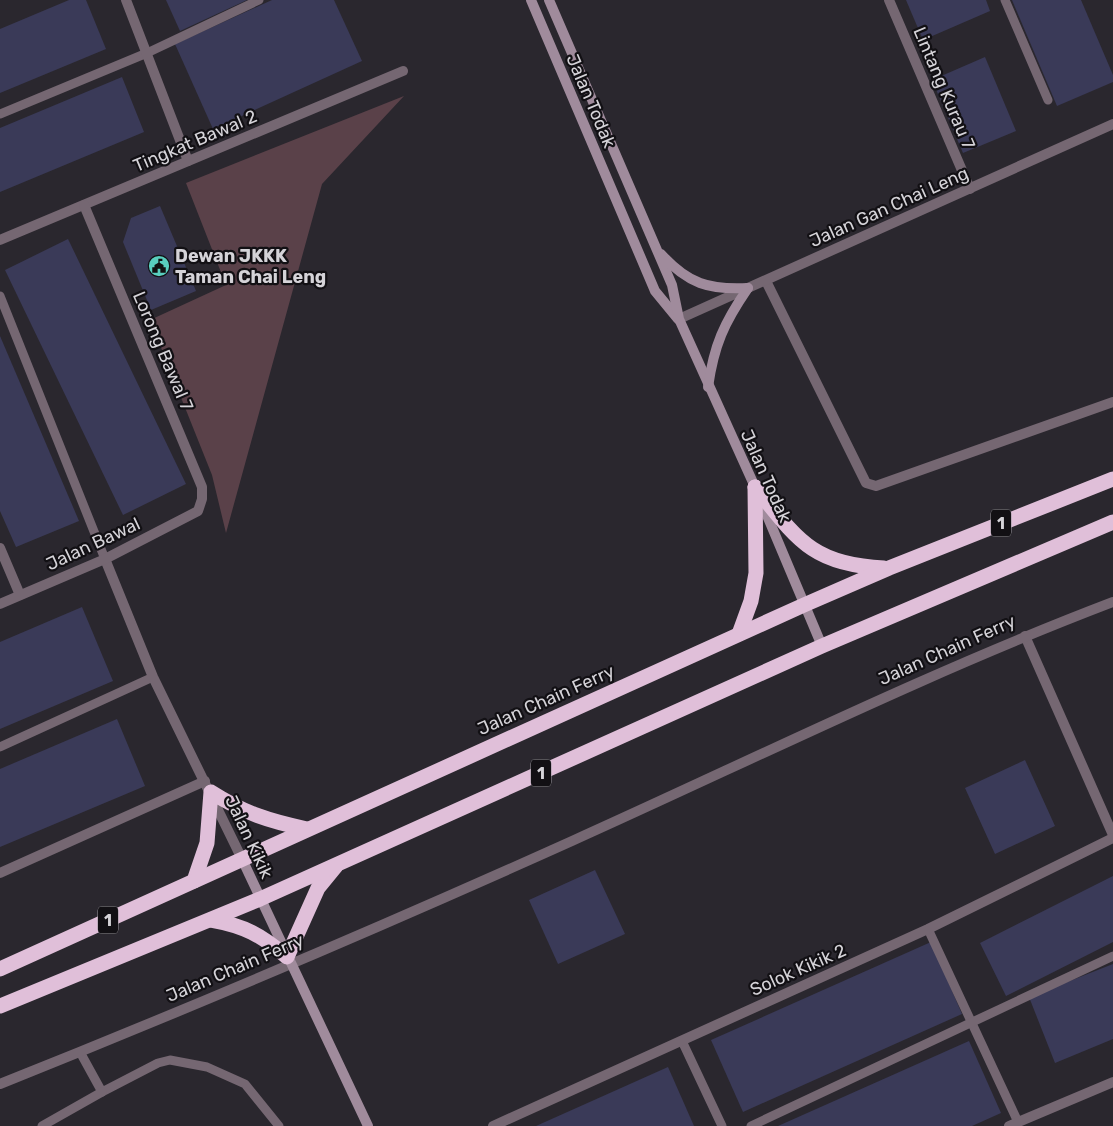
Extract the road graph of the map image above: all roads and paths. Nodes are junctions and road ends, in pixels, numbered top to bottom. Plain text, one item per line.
1 (126, 0) edge
2 (259, 0) edge
3 (530, 0) edge
4 (549, 0) edge
5 (888, 0) edge
6 (1005, 0) edge
7 (147, 53) junction
8 (404, 71) dead end
9 (1048, 100) dead end
10 (0, 114) edge
11 (1113, 124) edge
12 (188, 162) junction
13 (970, 189) junction
14 (84, 205) junction
15 (0, 240) edge
16 (656, 248) junction
17 (766, 281) junction
18 (748, 288) junction
19 (0, 296) edge
20 (679, 319) junction
21 (708, 387) junction
22 (1113, 402) edge
23 (1113, 479) edge
24 (755, 487) junction
25 (198, 511) joint
26 (1113, 522) edge
27 (0, 548) edge
28 (105, 559) junction
29 (889, 568) junction
30 (20, 595) junction
31 (1113, 602) edge
32 (0, 604) edge
33 (804, 605) junction
34 (738, 634) junction
35 (1025, 636) junction
36 (822, 646) junction
37 (153, 677) junction
38 (0, 747) edge
39 (208, 787) junction
40 (307, 829) junction
41 (1113, 837) edge
42 (242, 859) junction
43 (339, 863) junction
44 (0, 874) edge
45 (194, 881) junction
46 (260, 899) junction
47 (211, 920) junction
48 (928, 929) junction
49 (1113, 956) edge
50 (290, 961) junction
51 (0, 969) edge
52 (0, 1006) edge
53 (972, 1023) junction
54 (682, 1041) junction
55 (80, 1052) junction
56 (1113, 1082) edge
57 (0, 1084) edge
58 (102, 1092) junction
59 (1014, 1124) edge
60 (42, 1126) edge
61 (279, 1126) edge
62 (368, 1126) edge
63 (493, 1126) edge
64 (722, 1126) edge
65 (751, 1126) edge

1 - 7 street
2 - 7 lane
3 - 20 main road, Jalan Todak
4 - 16 main road, Jalan Todak
5 - 13 street, Lintang Kurau 7
6 - 9 lane
7 - 10 lane
7 - 12 street
8 - 12 street, Tingkat Bawal 2
11 - 13 street, Jalan Gan Chai Leng
12 - 14 street, Tingkat Bawal 2
13 - 17 street, Jalan Gan Chai Leng
14 - 15 street, Tingkat Bawal 2
14 - 25 street, Lorong Bawal 7
16 - 18 main road
16 - 20 main road, Jalan Todak
17 - 18 street, Jalan Gan Chai Leng
17 - 22 street
18 - 20 street, Jalan Gan Chai Leng
18 - 21 main road
19 - 28 lane
20 - 21 main road, Jalan Todak
21 - 24 main road, Jalan Todak
23 - 29 highway, Jalan Chain Ferry / 1
24 - 29 highway
24 - 33 main road, Jalan Todak
24 - 34 highway
25 - 28 street, Jalan Bawal
26 - 36 highway, 1
27 - 30 street
28 - 30 street, Jalan Bawal
28 - 37 street, Jalan Kikik
29 - 33 highway, Jalan Chain Ferry / 1
30 - 32 street, Jalan Bawal
31 - 35 street, Jalan Chain Ferry
33 - 34 highway, Jalan Chain Ferry / 1
33 - 36 main road, Jalan Todak
34 - 40 highway, Jalan Chain Ferry / 1
35 - 41 street
35 - 50 street, Jalan Chain Ferry
36 - 43 highway, 1
37 - 38 lane
37 - 39 street, Jalan Kikik
39 - 40 highway
39 - 42 street, Jalan Kikik
39 - 44 street
39 - 45 highway
40 - 42 highway, Jalan Chain Ferry / 1
41 - 48 street, Solok Kikik 2
42 - 45 highway, Jalan Chain Ferry / 1
42 - 46 main road, Jalan Kikik
43 - 46 highway, 1
43 - 50 highway
45 - 51 highway, Jalan Chain Ferry / 1
46 - 47 highway, 1
46 - 50 main road, Jalan Kikik
47 - 50 highway
47 - 52 highway, 1
48 - 53 lane
48 - 54 street, Solok Kikik 2
49 - 53 lane
50 - 55 street, Jalan Chain Ferry
50 - 62 main road, Jalan Kikik
53 - 59 lane
53 - 65 lane
54 - 63 street, Solok Kikik 2
54 - 64 lane
55 - 57 street, Jalan Chain Ferry
55 - 58 lane
56 - 59 street
58 - 60 lane
58 - 61 lane

